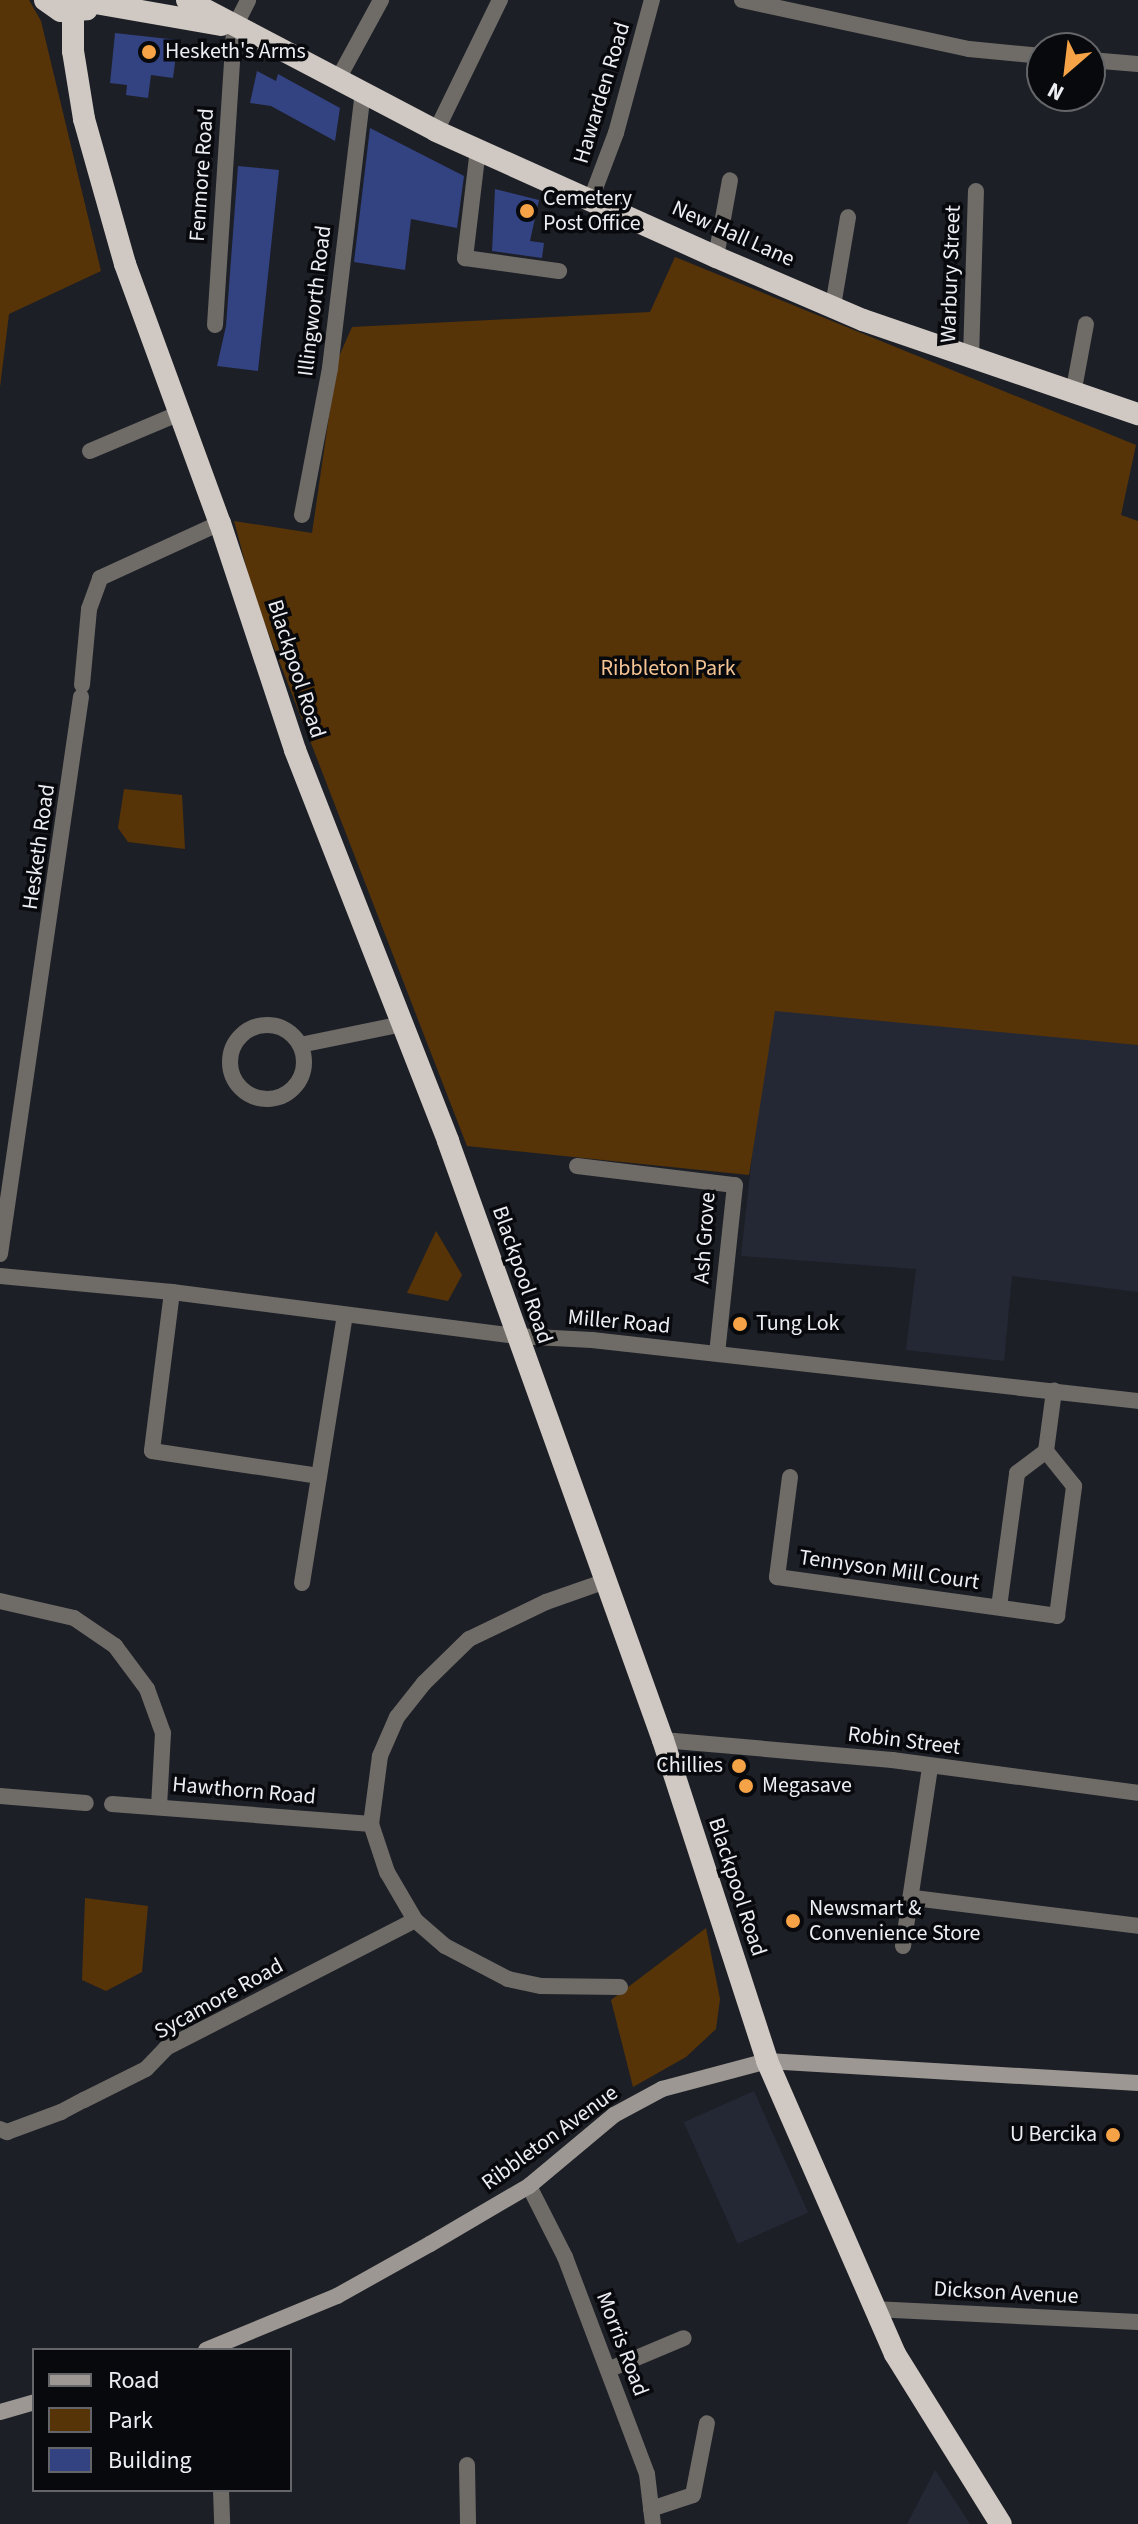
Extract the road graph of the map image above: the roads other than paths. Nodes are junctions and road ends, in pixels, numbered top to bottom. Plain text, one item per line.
1 (45, 0) edge
2 (187, 0) edge
3 (248, 0) edge
4 (381, 0) edge
5 (500, 0) edge
6 (652, 0) edge
7 (742, 0) edge
8 (96, 1) edge
9 (73, 14) junction
10 (234, 28) junction
11 (1026, 54) edge
12 (1106, 61) edge
13 (1138, 64) edge
14 (338, 79) junction
15 (363, 91) junction
16 (436, 131) junction
17 (478, 149) junction
18 (730, 180) dead end
19 (976, 191) dead end
20 (591, 199) junction
21 (848, 217) dead end
22 (716, 257) junction
23 (559, 271) dead end
24 (833, 306) junction
25 (1086, 324) dead end
26 (215, 325) dead end
27 (971, 358) junction
28 (1073, 394) junction
29 (180, 413) junction
30 (1138, 414) edge
31 (90, 451) dead end
32 (302, 515) dead end
33 (220, 523) junction
34 (402, 1024) junction
35 (300, 1045) junction
36 (577, 1166) dead end
37 (0, 1254) edge
38 (0, 1276) edge
39 (172, 1292) junction
40 (345, 1315) junction
41 (515, 1336) junction
42 (717, 1353) junction
43 (1054, 1391) junction
44 (1138, 1401) edge
45 (1046, 1451) junction
46 (319, 1476) junction
47 (790, 1477) dead end
48 (603, 1582) junction
49 (302, 1583) dead end
50 (0, 1601) edge
51 (999, 1607) junction
52 (663, 1740) junction
53 (930, 1767) junction
54 (1138, 1793) edge
55 (0, 1796) edge
56 (86, 1803) dead end
57 (112, 1804) dead end
58 (159, 1806) junction
59 (371, 1824) junction
60 (914, 1898) junction
61 (415, 1920) junction
62 (1138, 1926) edge
63 (903, 1946) dead end
64 (620, 1987) dead end
65 (767, 2061) junction
66 (1138, 2083) edge
67 (0, 2129) edge
68 (529, 2186) junction
69 (873, 2309) junction
70 (1138, 2322) edge
71 (684, 2338) dead end
72 (216, 2348) edge
73 (608, 2370) junction
74 (32, 2403) edge
75 (0, 2412) edge
76 (707, 2423) dead end
77 (467, 2465) dead end
78 (221, 2492) edge
79 (652, 2516) edge
80 (222, 2524) edge
81 (468, 2524) edge
82 (1001, 2524) edge

1 - 9 highway
2 - 10 highway, New Hall Lane
3 - 10 street
4 - 14 street
5 - 16 street
6 - 20 street, Hawarden Road
7 - 11 street
8 - 9 highway
8 - 10 highway, New Hall Lane
9 - 29 highway, Blackpool Road
10 - 14 highway, New Hall Lane
10 - 26 street, Fenmore Road
12 - 13 street
14 - 15 highway, New Hall Lane
15 - 16 highway, New Hall Lane
15 - 32 street, Illingworth Road
16 - 17 highway, New Hall Lane
17 - 20 highway, New Hall Lane
17 - 23 street
18 - 22 street
19 - 27 street, Warbury Street
20 - 22 highway, New Hall Lane
21 - 24 street
22 - 24 highway, New Hall Lane
24 - 27 highway, New Hall Lane
25 - 28 street
27 - 28 highway, New Hall Lane
28 - 30 highway, New Hall Lane
29 - 31 street
29 - 33 highway, Blackpool Road
33 - 34 highway, Blackpool Road
33 - 37 street, Hesketh Road
34 - 35 street
34 - 41 highway, Blackpool Road
35 - 35 street
36 - 42 street, Ash Grove
38 - 39 street, Miller Road
39 - 40 street, Miller Road
39 - 46 street
40 - 41 street, Miller Road
40 - 46 street
41 - 42 street, Miller Road
41 - 48 highway, Blackpool Road
42 - 43 street, Miller Road
43 - 44 street, Miller Road
43 - 45 street
45 - 51 street, Tennyson Mill Court
45 - 51 street, Tennyson Mill Court
46 - 49 street
47 - 51 street, Tennyson Mill Court
48 - 52 highway, Blackpool Road
48 - 59 street
50 - 58 street
52 - 53 street, Robin Street
52 - 65 highway, Blackpool Road
53 - 54 street, Robin Street
53 - 60 street
55 - 56 street
57 - 58 street, Hawthorn Road
58 - 59 street, Hawthorn Road
59 - 61 street
60 - 62 street
60 - 63 street
61 - 64 street
61 - 67 street, Sycamore Road
65 - 66 main road, Ribbleton Avenue
65 - 68 main road, Ribbleton Avenue
65 - 69 highway, Blackpool Road
68 - 72 main road, Ribbleton Avenue
68 - 73 street, Morris Road
69 - 70 street, Dickson Avenue
69 - 82 highway, Blackpool Road
71 - 73 street
73 - 79 street, Morris Road
74 - 75 main road
76 - 79 street
77 - 81 street
78 - 80 street

